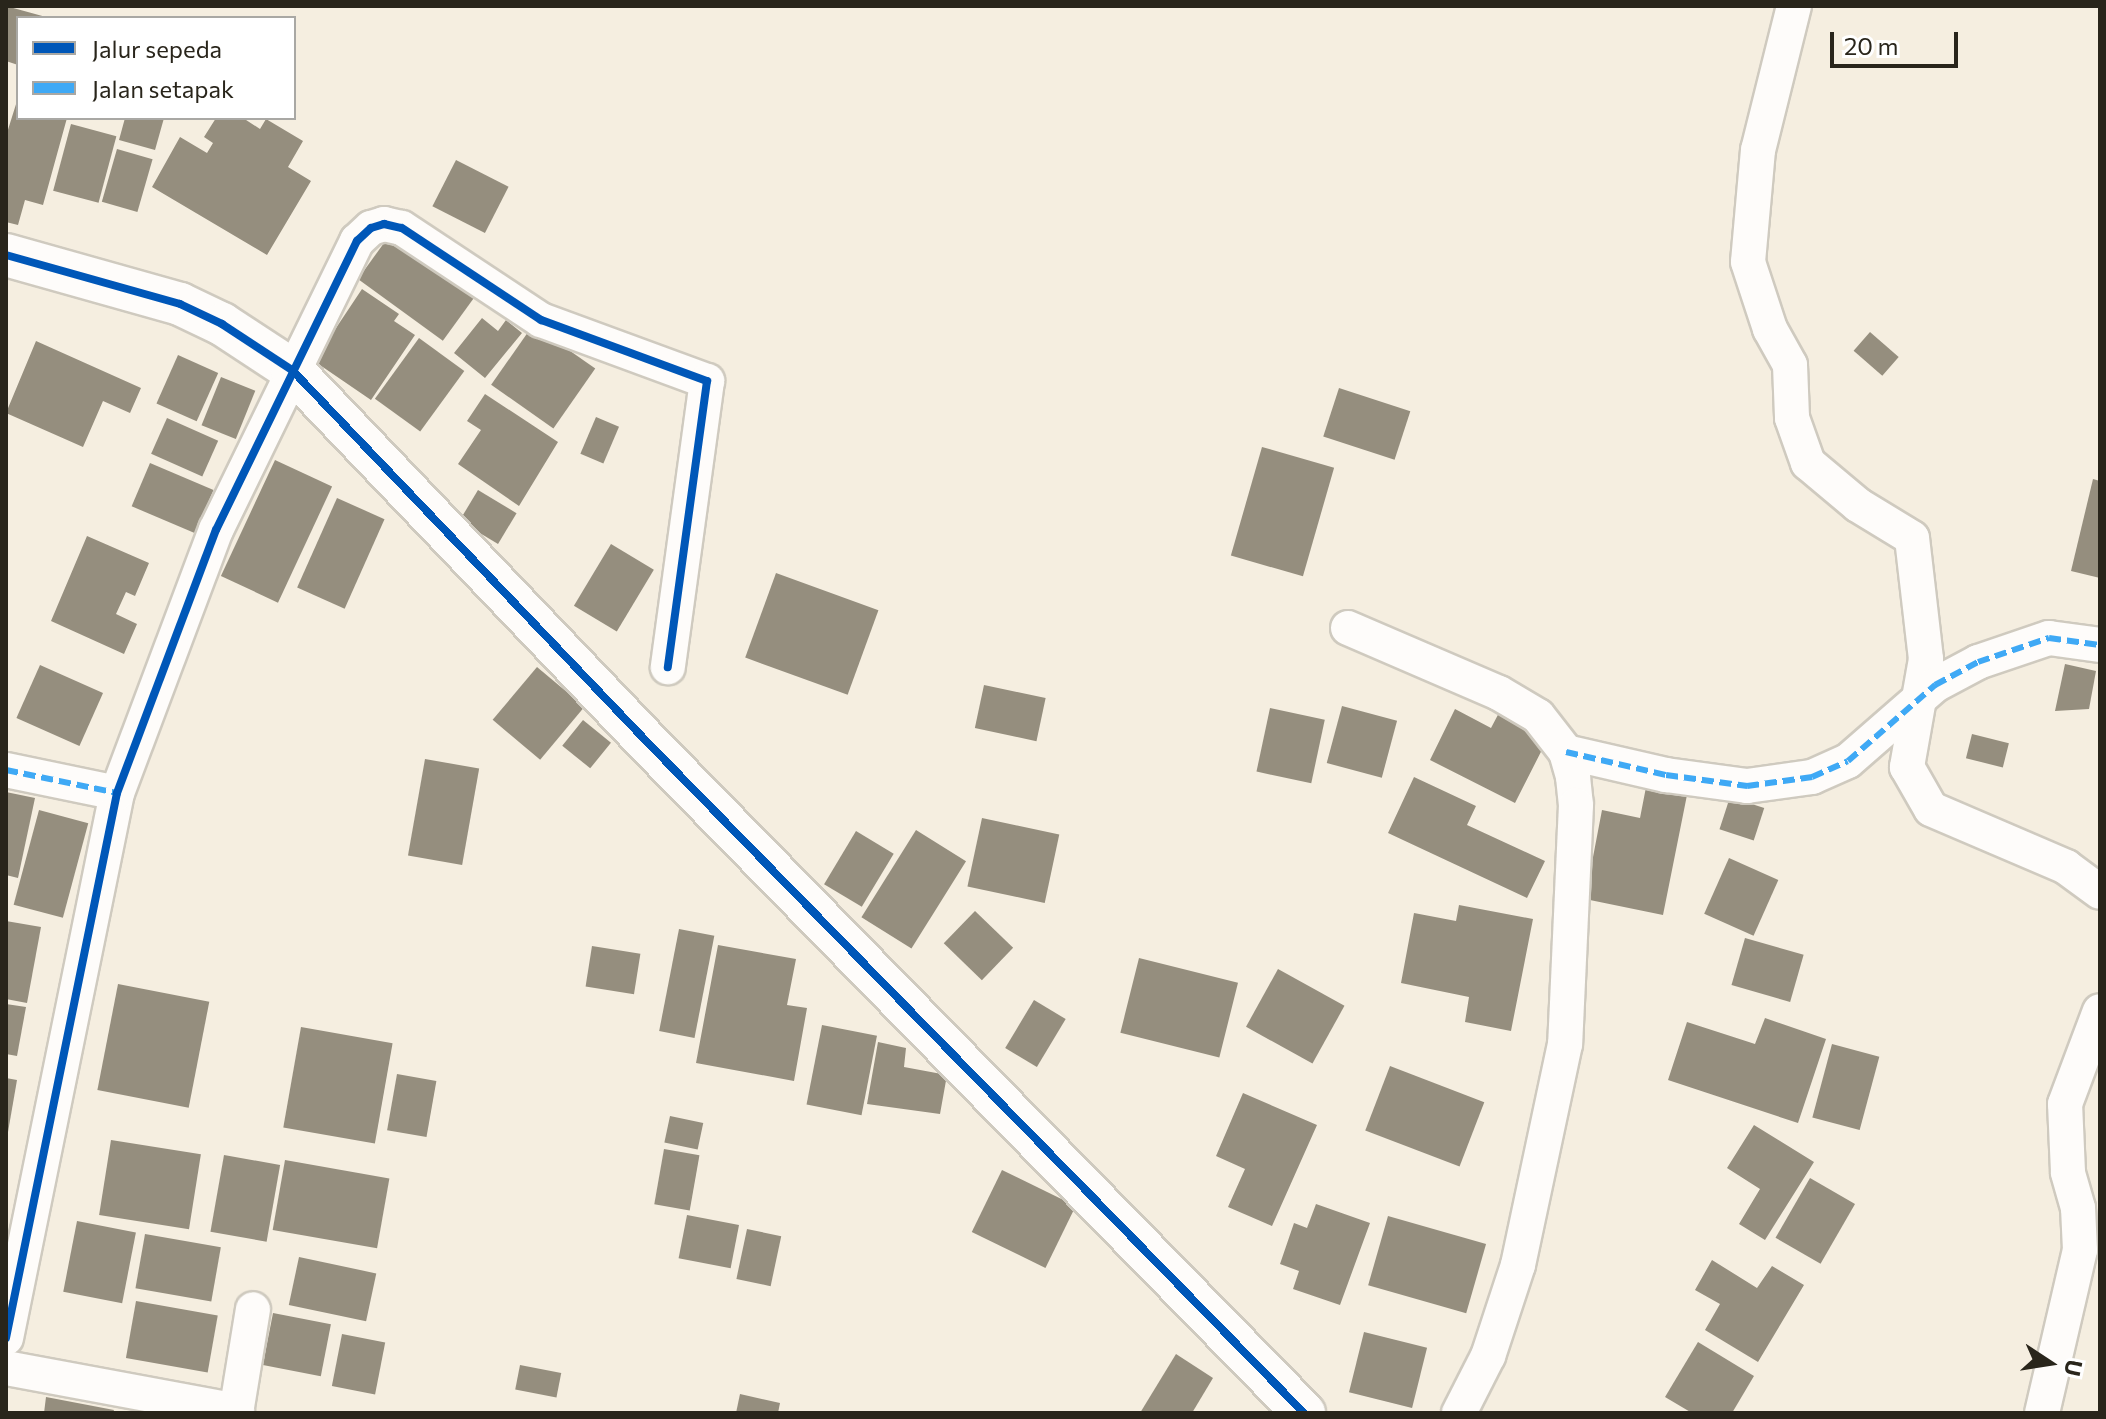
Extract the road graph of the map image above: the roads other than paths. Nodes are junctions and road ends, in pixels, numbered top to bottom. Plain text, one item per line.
1 (1794, 6) edge
2 (6, 255) edge
3 (292, 370) junction
4 (1348, 628) dead end
5 (2100, 645) edge
6 (668, 667) dead end
7 (1919, 701) junction
8 (1566, 752) junction
9 (6, 770) edge
10 (117, 793) junction
11 (2100, 892) edge
12 (2100, 1011) edge
13 (14, 1265) edge
14 (253, 1309) dead end
15 (6, 1338) edge
16 (6, 1368) edge
17 (236, 1412) edge
18 (1304, 1413) edge
19 (1459, 1413) edge
20 (2042, 1413) edge

1 - 7 street
2 - 3 street
3 - 6 street
3 - 10 street
3 - 18 street
4 - 8 street
5 - 7 street
7 - 8 street
7 - 11 street
8 - 19 street
9 - 10 street
10 - 13 street
12 - 20 street
13 - 15 street
14 - 17 street
16 - 17 street

